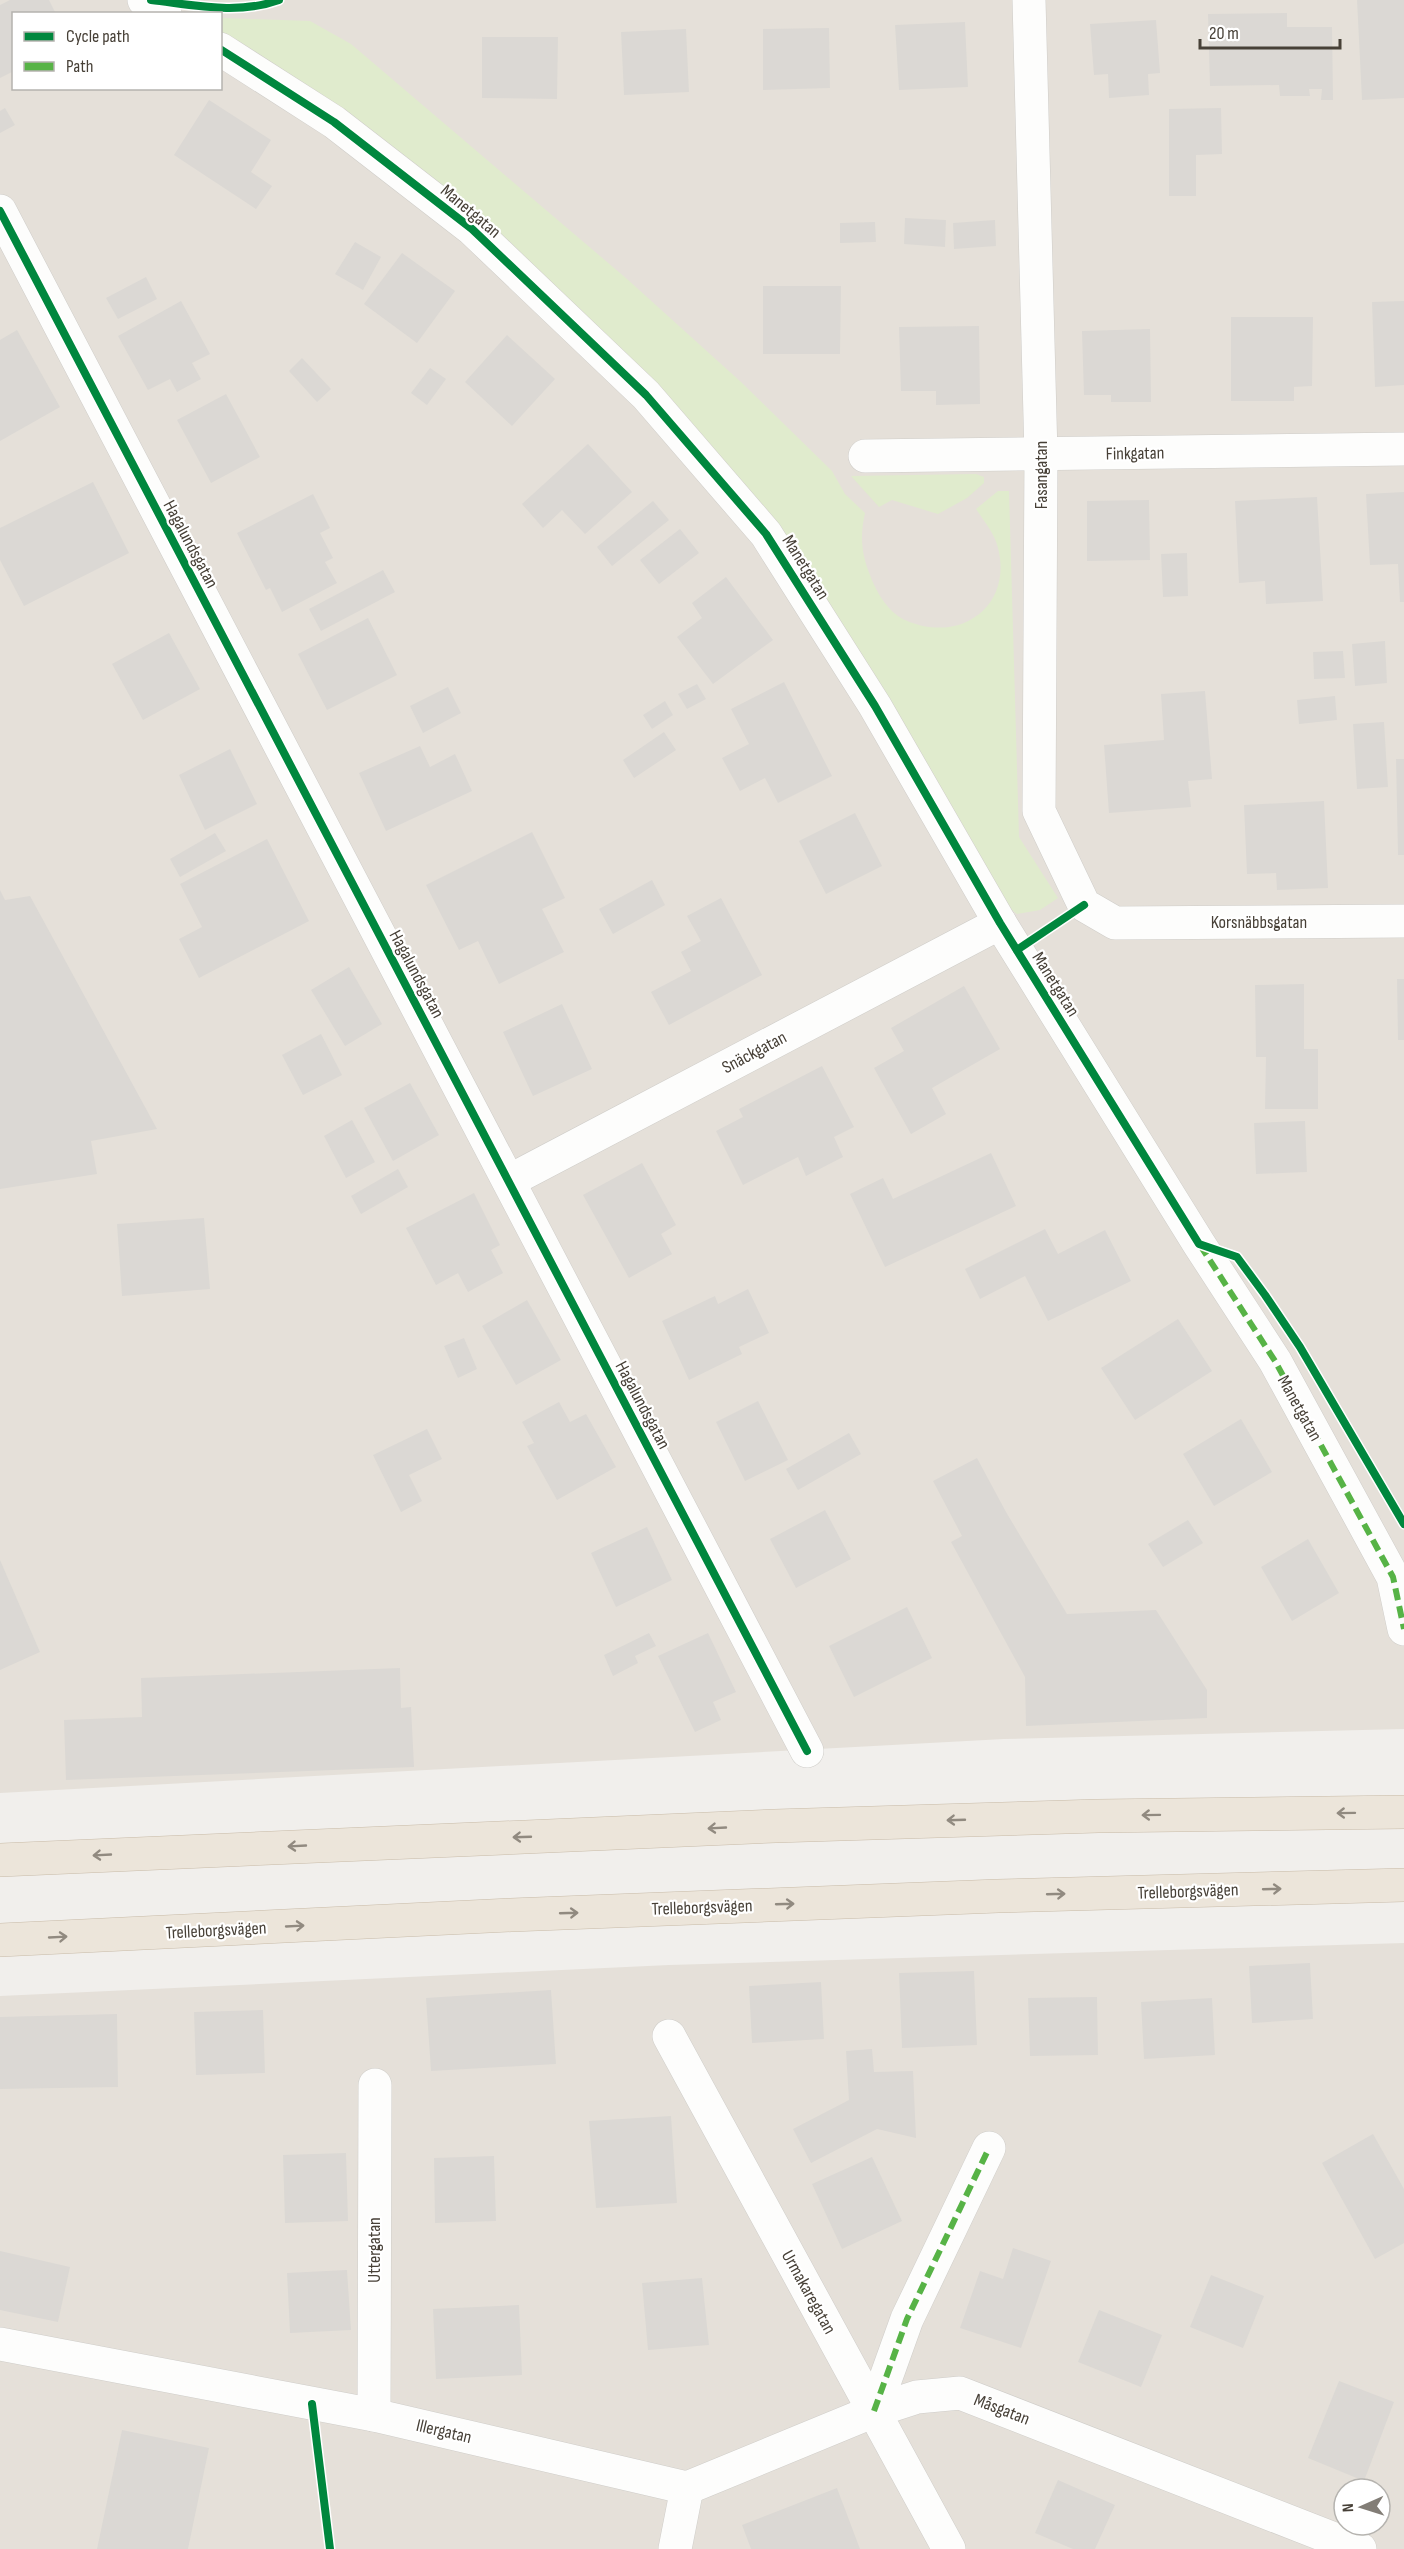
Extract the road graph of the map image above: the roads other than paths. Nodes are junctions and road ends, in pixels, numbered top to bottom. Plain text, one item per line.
1 (144, 0) edge
2 (1029, 0) edge
3 (162, 12) edge
4 (222, 50) edge
5 (0, 211) edge
6 (1404, 449) edge
7 (1041, 455) junction
8 (865, 456) dead end
9 (1404, 921) edge
10 (1000, 923) junction
11 (1115, 923) joint
12 (509, 1181) junction
13 (1404, 1629) edge
14 (807, 1751) dead end
15 (1404, 1812) edge
16 (0, 1860) edge
17 (1404, 1885) edge
18 (0, 1940) edge
19 (669, 2036) dead end
20 (375, 2085) dead end
21 (989, 2148) dead end
22 (0, 2344) edge
23 (874, 2411) junction
24 (374, 2415) junction
25 (687, 2487) junction
26 (675, 2549) edge
27 (949, 2549) edge
28 (1360, 2549) edge

1 - 3 street
2 - 7 street, Fasangatan
4 - 10 street, Manetgatan
5 - 12 street, Hagalundsgatan
6 - 7 street, Finkgatan
7 - 8 street, Finkgatan
7 - 11 street, Fasangatan
9 - 11 street, Korsnäbbsgatan
10 - 12 street, Snäckgatan
10 - 13 street, Manetgatan
12 - 14 street, Hagalundsgatan
15 -> 16 highway
18 -> 17 highway, Trelleborgsvägen
19 - 23 street, Urmakaregatan
20 - 24 street, Uttergatan
21 - 23 street
22 - 24 street, Illergatan
23 - 25 street
23 - 27 street, Urmakaregatan
23 - 28 street, Måsgatan
24 - 25 street, Illergatan
25 - 26 street

